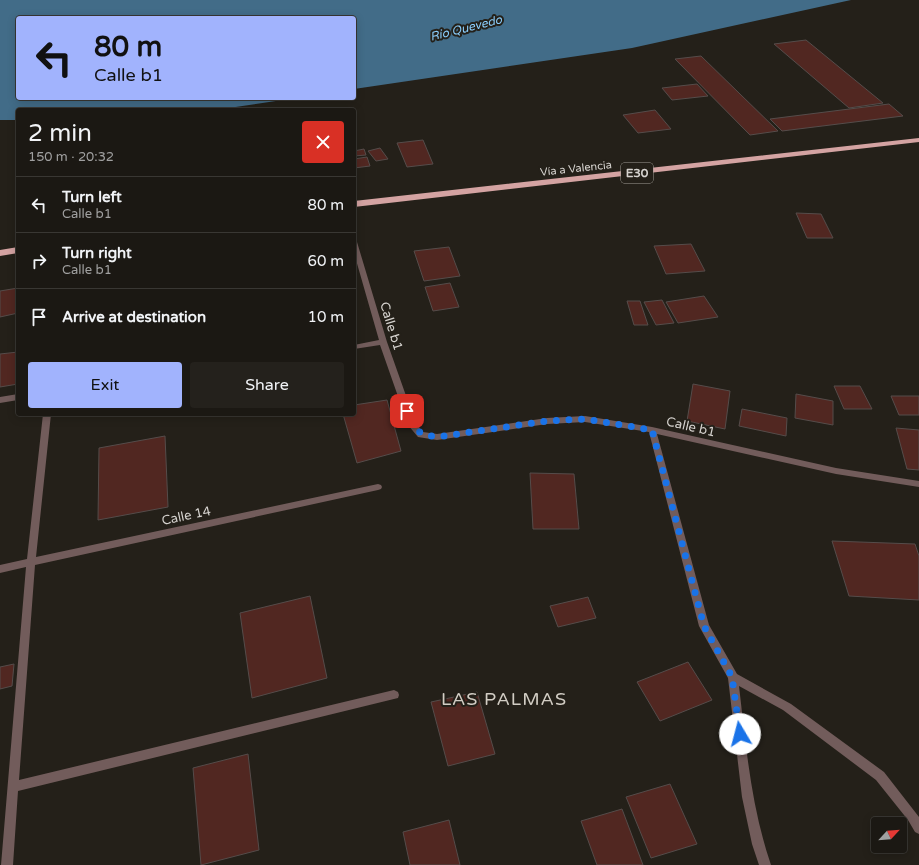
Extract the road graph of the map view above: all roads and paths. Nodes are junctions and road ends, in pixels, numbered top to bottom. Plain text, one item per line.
1 (919, 140) edge
2 (356, 204) edge
3 (356, 249) edge
4 (16, 250) edge
5 (0, 253) edge
6 (383, 342) junction
7 (356, 347) edge
8 (16, 397) edge
9 (0, 400) edge
10 (47, 416) edge
11 (652, 430) junction
12 (919, 484) edge
13 (378, 487) dead end
14 (31, 562) junction
15 (0, 569) edge
16 (732, 677) junction
17 (394, 695) dead end
18 (13, 786) junction
19 (919, 828) edge
20 (7, 865) edge
21 (765, 865) edge

1 - 2 highway, Vía a Valencia / E30
3 - 6 street, Calle b1
4 - 5 highway
6 - 7 street
6 - 11 street, Calle b1
8 - 9 street
10 - 14 street
11 - 12 street, Calle b1
11 - 16 street
13 - 14 street, Calle 14
14 - 15 street, Calle 14
14 - 18 street
16 - 19 street
16 - 21 street
17 - 18 street
18 - 20 street

